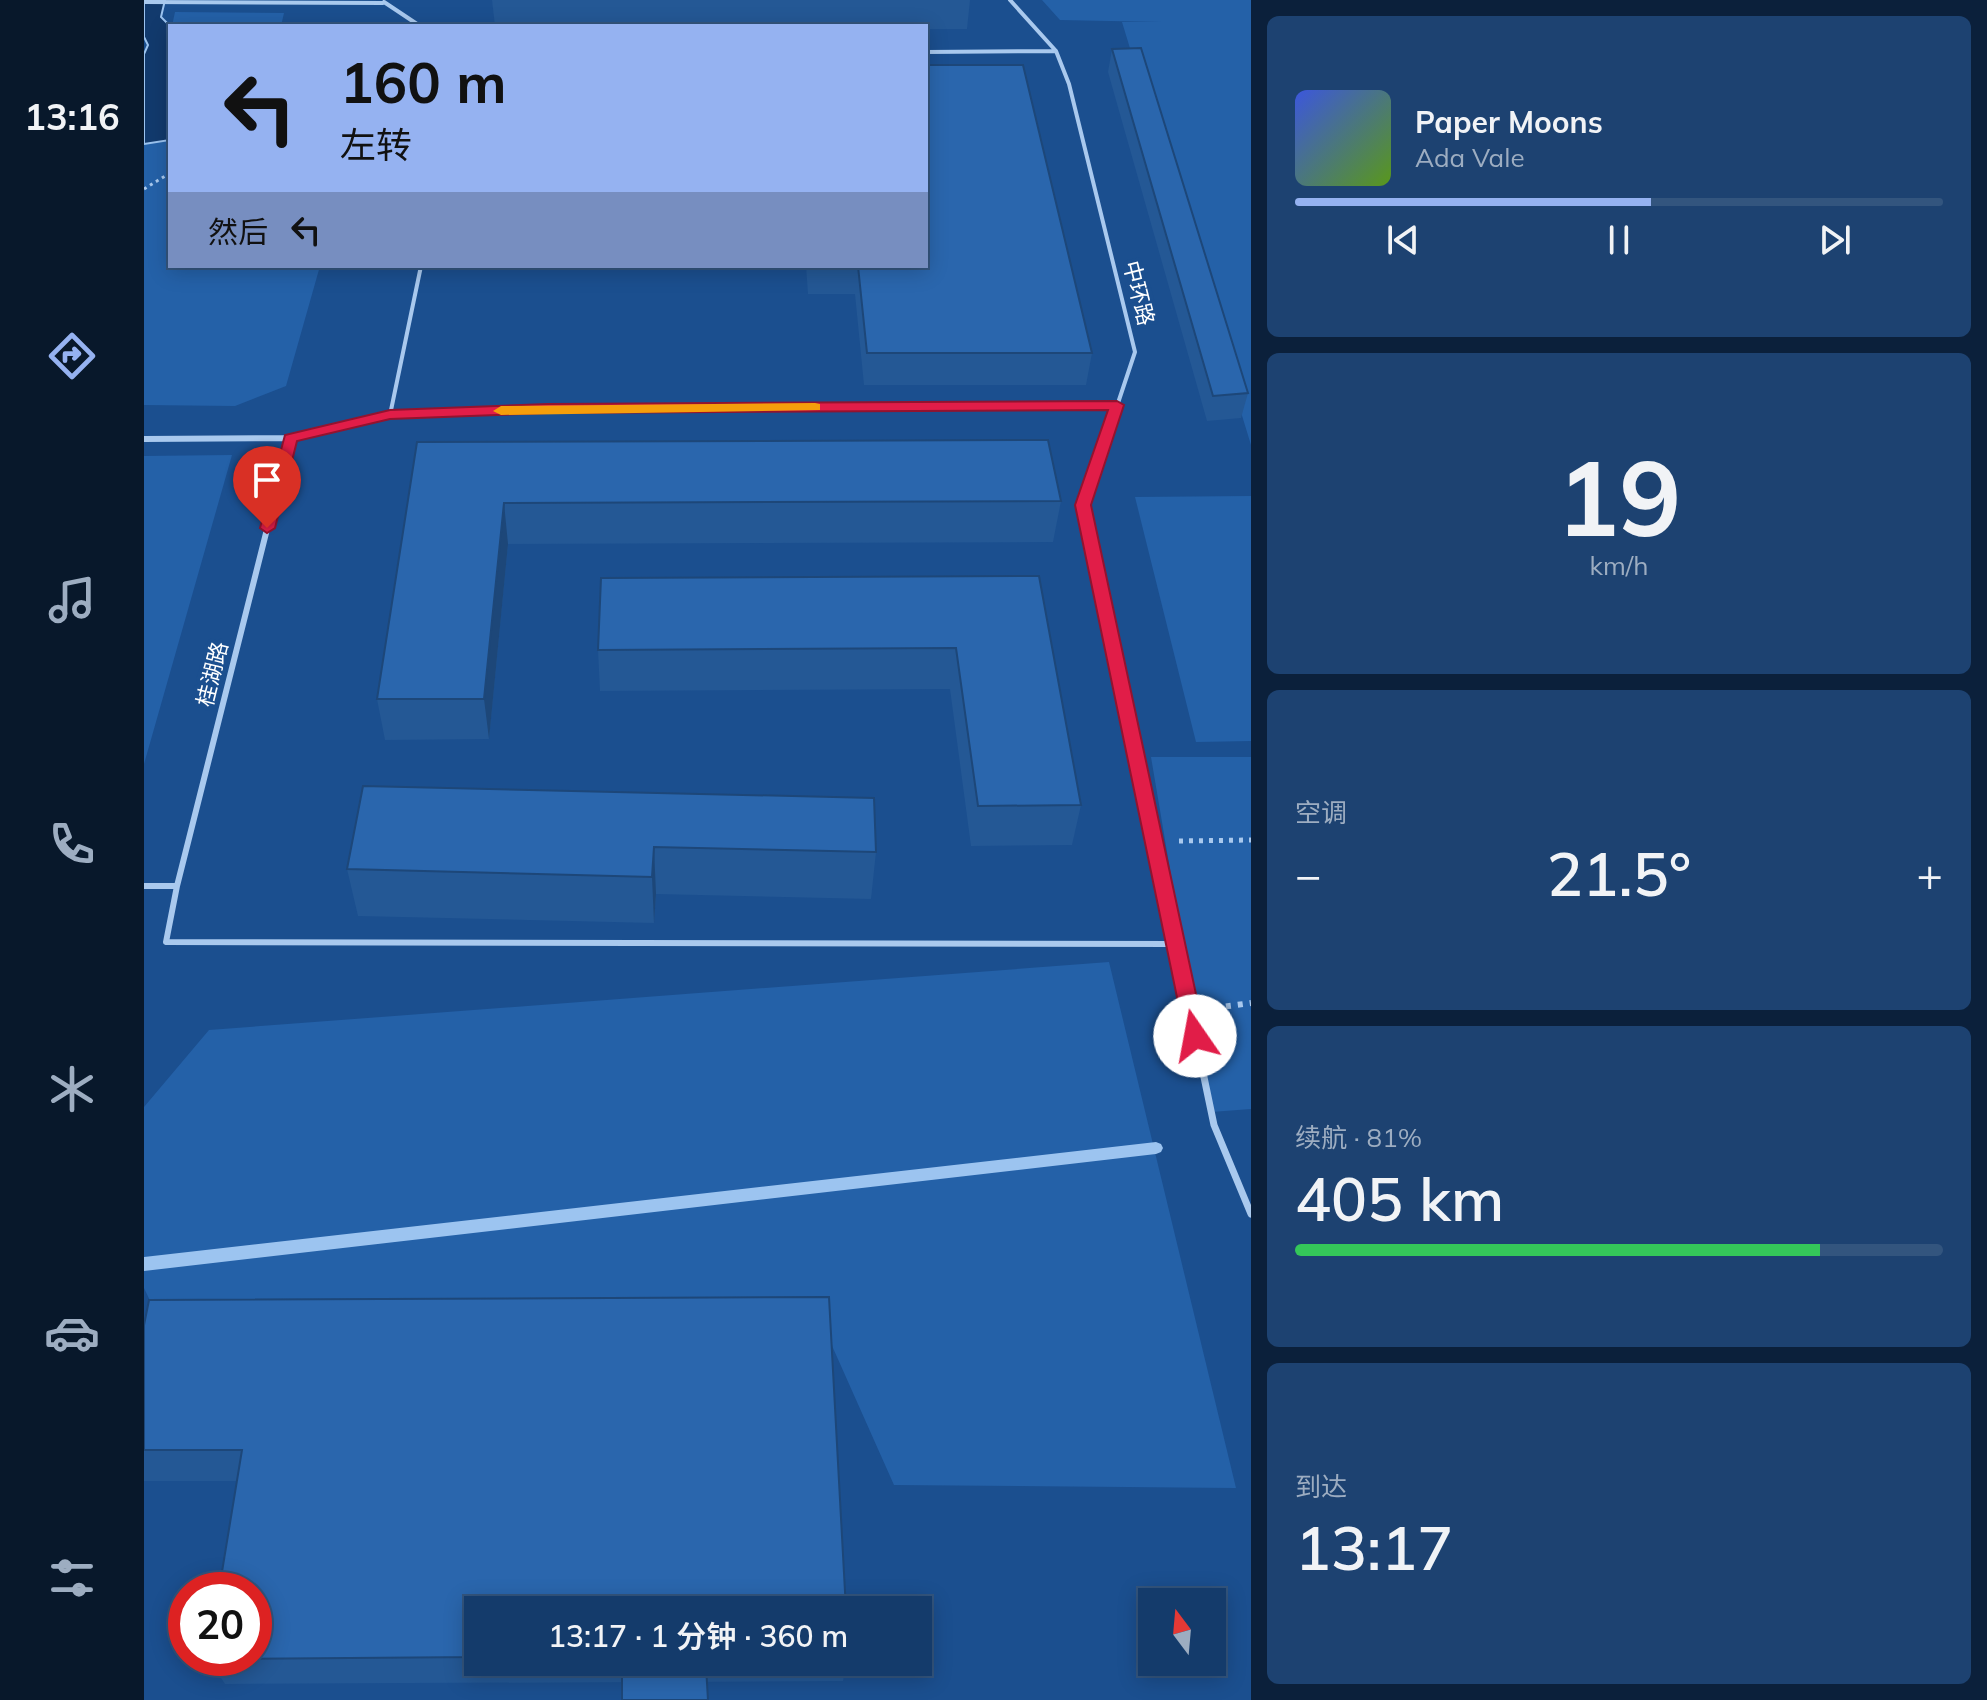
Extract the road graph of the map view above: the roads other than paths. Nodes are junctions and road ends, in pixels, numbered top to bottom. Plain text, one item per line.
1 (1010, 0) edge
2 (144, 2) edge
3 (384, 2) edge
4 (417, 24) edge
5 (1056, 51) junction
6 (928, 52) edge
7 (421, 268) edge
8 (1117, 405) junction
9 (390, 415) junction
10 (290, 438) junction
11 (144, 439) edge
12 (144, 886) edge
13 (177, 886) junction
14 (1175, 944) junction
15 (1251, 1214) edge

1 - 5 lane, 中环路
2 - 3 lane
3 - 4 lane
5 - 6 lane
5 - 8 lane, 中环路
7 - 9 lane
8 - 9 lane
8 - 14 lane, 中环路
9 - 10 lane
10 - 11 lane
10 - 13 lane, 桂湖路
12 - 13 lane
13 - 14 lane, 桂湖路
14 - 15 lane, 中环路

